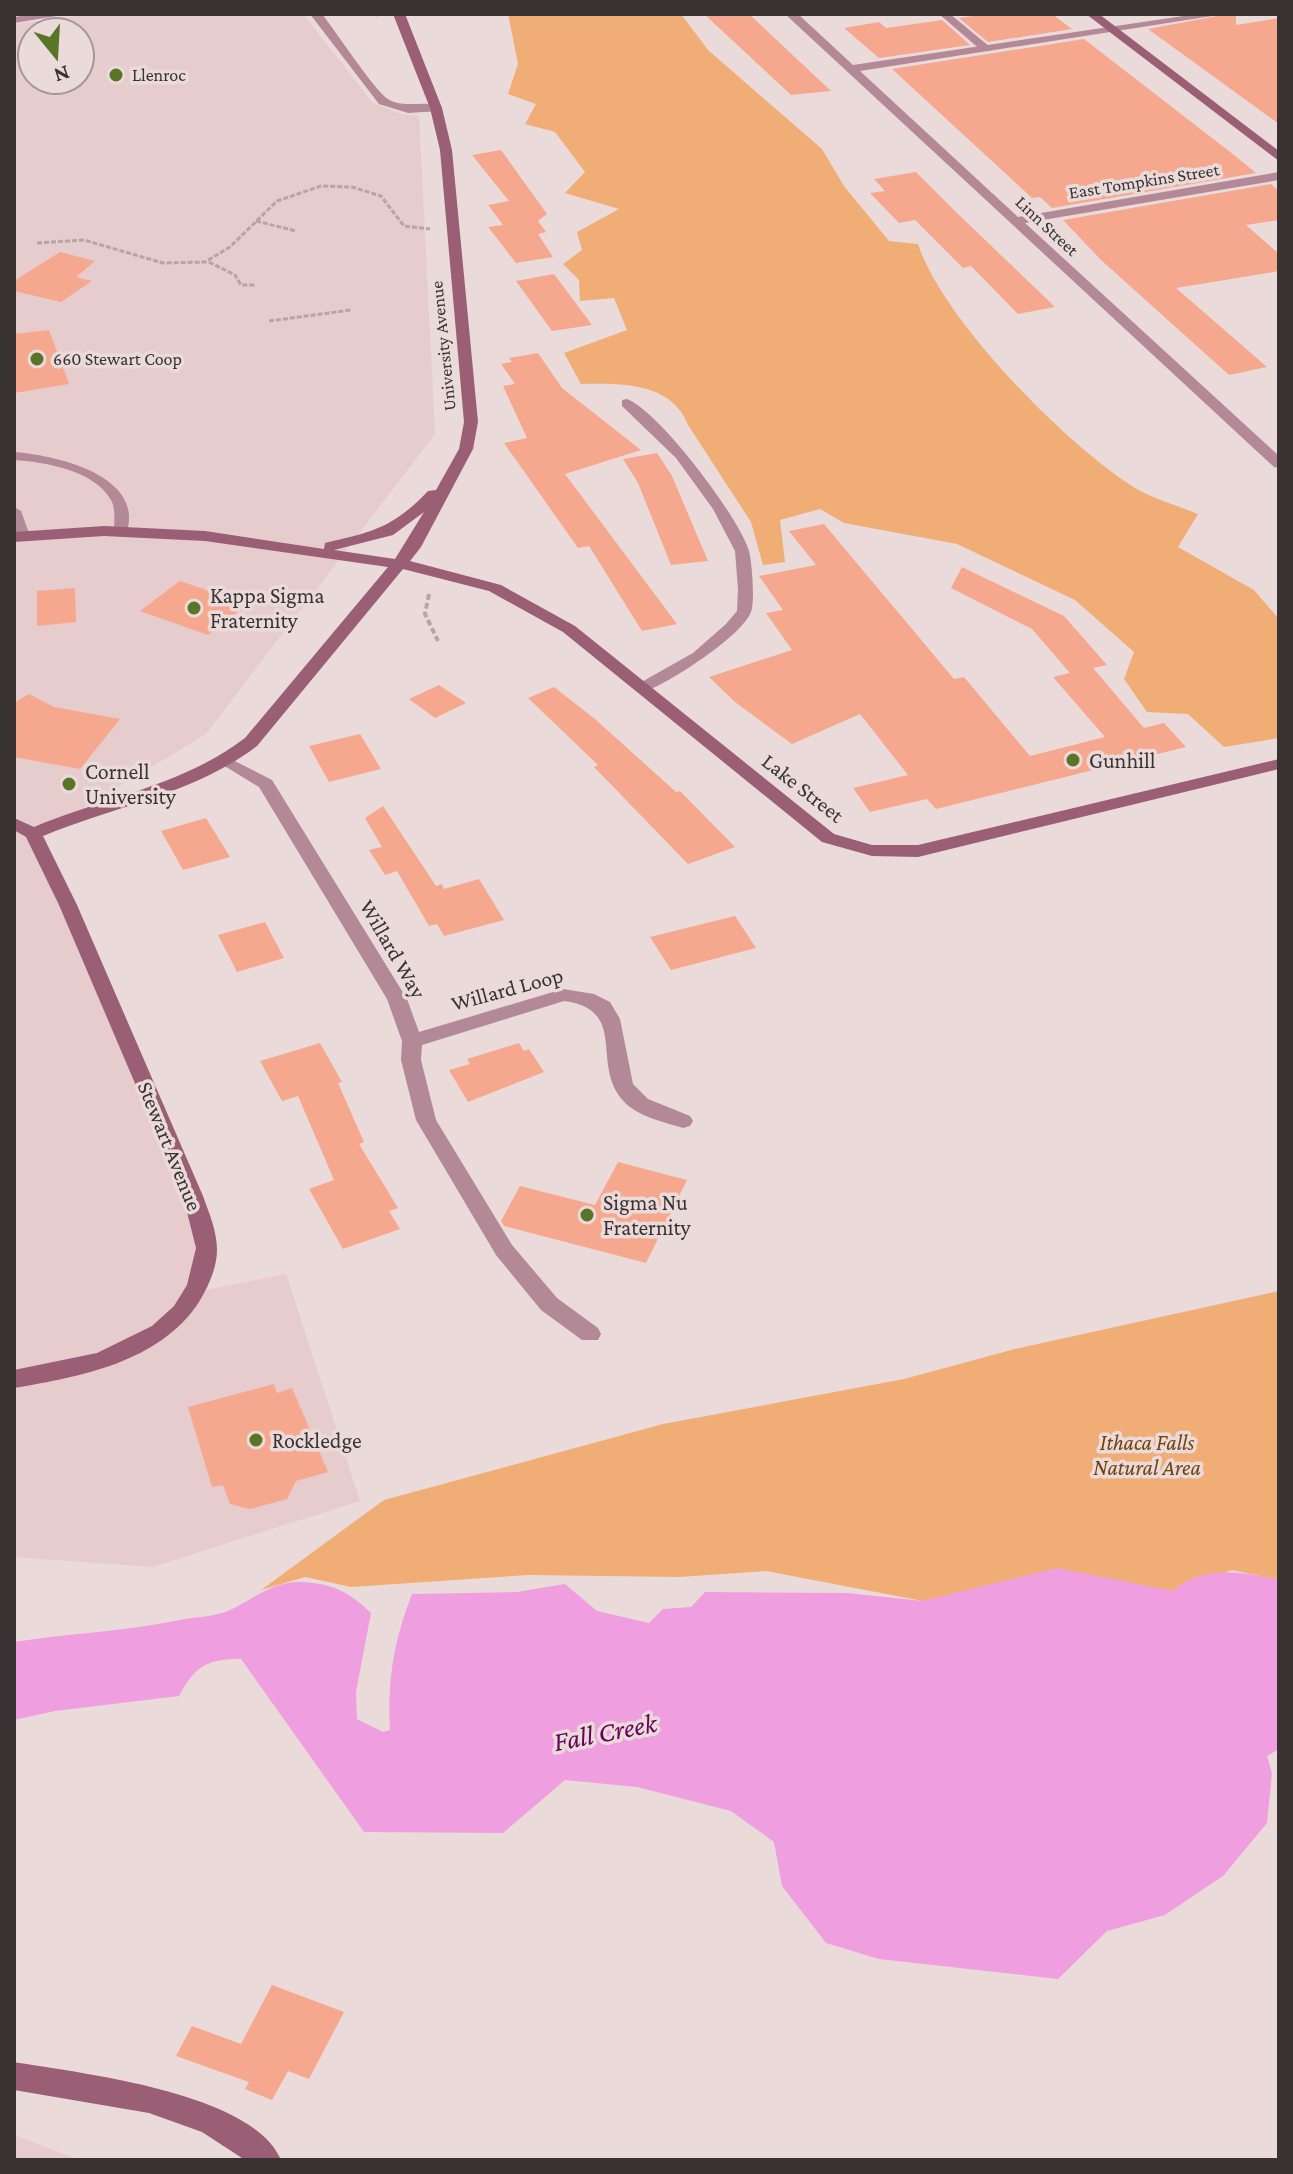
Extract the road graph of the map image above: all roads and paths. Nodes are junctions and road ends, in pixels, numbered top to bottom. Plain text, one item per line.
1 (63, 14) edge
2 (316, 14) edge
3 (366, 14) edge
4 (384, 14) edge
5 (399, 14) edge
6 (791, 14) edge
7 (944, 14) edge
8 (1092, 14) edge
9 (1219, 14) edge
10 (14, 20) edge
11 (1113, 30) junction
12 (986, 49) junction
13 (851, 69) junction
14 (436, 108) junction
15 (1279, 157) edge
16 (1279, 176) edge
17 (256, 221) junction
18 (1015, 221) junction
19 (451, 228) junction
20 (296, 231) dead end
21 (37, 243) dead end
22 (208, 261) junction
23 (256, 285) dead end
24 (351, 310) dead end
25 (269, 321) dead end
26 (627, 403) dead end
27 (14, 456) edge
28 (1279, 464) edge
29 (452, 474) junction
30 (14, 511) edge
31 (121, 531) junction
32 (18, 536) edge
33 (308, 549) junction
34 (398, 563) junction
35 (429, 594) dead end
36 (438, 641) dead end
37 (643, 687) junction
38 (227, 762) junction
39 (1279, 764) edge
40 (14, 823) edge
41 (33, 834) junction
42 (412, 1041) junction
43 (683, 1121) dead end
44 (590, 1334) dead end
45 (14, 1379) edge
46 (14, 2076) edge
47 (267, 2160) edge

1 - 10 street
2 - 14 street
3 - 4 path
5 - 14 street, University Avenue
6 - 13 street, Linn Street
7 - 12 lane
8 - 11 street
9 - 11 street
11 - 12 street
11 - 15 street
12 - 13 street
13 - 18 street, Linn Street
14 - 19 street, University Avenue
16 - 18 street, East Tompkins Street
17 - 19 path
17 - 20 path
17 - 22 path
18 - 28 street, Linn Street
19 - 29 street, University Avenue
21 - 22 path
22 - 23 path
24 - 25 path
26 - 37 lane
27 - 31 lane
29 - 33 street
29 - 34 street, University Avenue
30 - 32 lane
31 - 32 street
31 - 33 street
33 - 34 street
34 - 37 street, Lake Street
34 - 38 street
35 - 36 path
37 - 39 street, Lake Street
38 - 41 street
38 - 42 street, Willard Way
40 - 41 street
41 - 45 street, Stewart Avenue
42 - 43 street, Willard Loop
42 - 44 street, Willard Way
46 - 47 street

